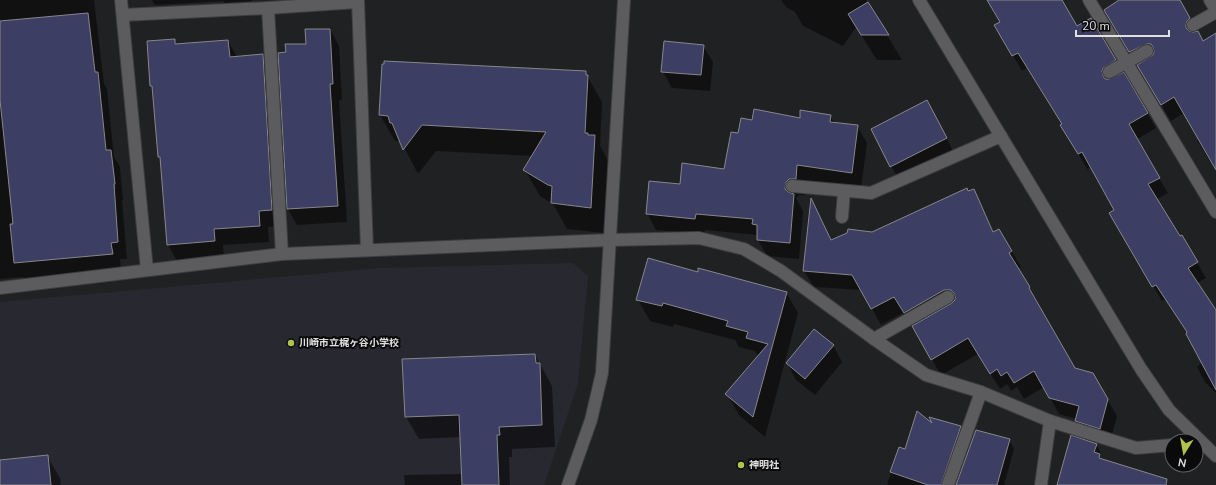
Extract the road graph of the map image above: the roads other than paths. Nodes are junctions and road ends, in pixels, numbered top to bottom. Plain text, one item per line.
1 (121, 0) edge
2 (624, 0) edge
3 (919, 0) edge
4 (1089, 0) edge
5 (1210, 0) edge
6 (358, 1) edge
7 (268, 8) junction
8 (1216, 11) edge
9 (122, 15) junction
10 (1192, 25) dead end
11 (1147, 51) dead end
12 (1127, 62) junction
13 (1109, 72) dead end
14 (1000, 136) junction
15 (792, 186) dead end
16 (844, 191) junction
17 (1216, 212) edge
18 (842, 218) dead end
19 (610, 240) junction
20 (367, 250) junction
21 (282, 254) junction
22 (147, 270) junction
23 (0, 284) edge
24 (948, 297) dead end
25 (874, 339) junction
26 (981, 392) junction
27 (1050, 421) junction
28 (1190, 433) edge
29 (1164, 446) edge
30 (1204, 447) edge
31 (1216, 456) edge
32 (568, 485) edge
33 (948, 485) edge
34 (1041, 485) edge

1 - 9 street
2 - 19 street
3 - 14 street
4 - 12 street
5 - 8 street
6 - 7 street
6 - 20 street
7 - 9 street
7 - 21 street
8 - 10 street
9 - 22 street
11 - 12 street
12 - 13 street
12 - 17 street
14 - 16 street
14 - 28 street
15 - 16 street
16 - 18 street
19 - 20 street
19 - 25 street
19 - 32 street
20 - 21 street
21 - 22 street
22 - 23 street
24 - 25 street
25 - 26 street
26 - 27 street
26 - 33 street
27 - 29 street
27 - 34 street
30 - 31 street

